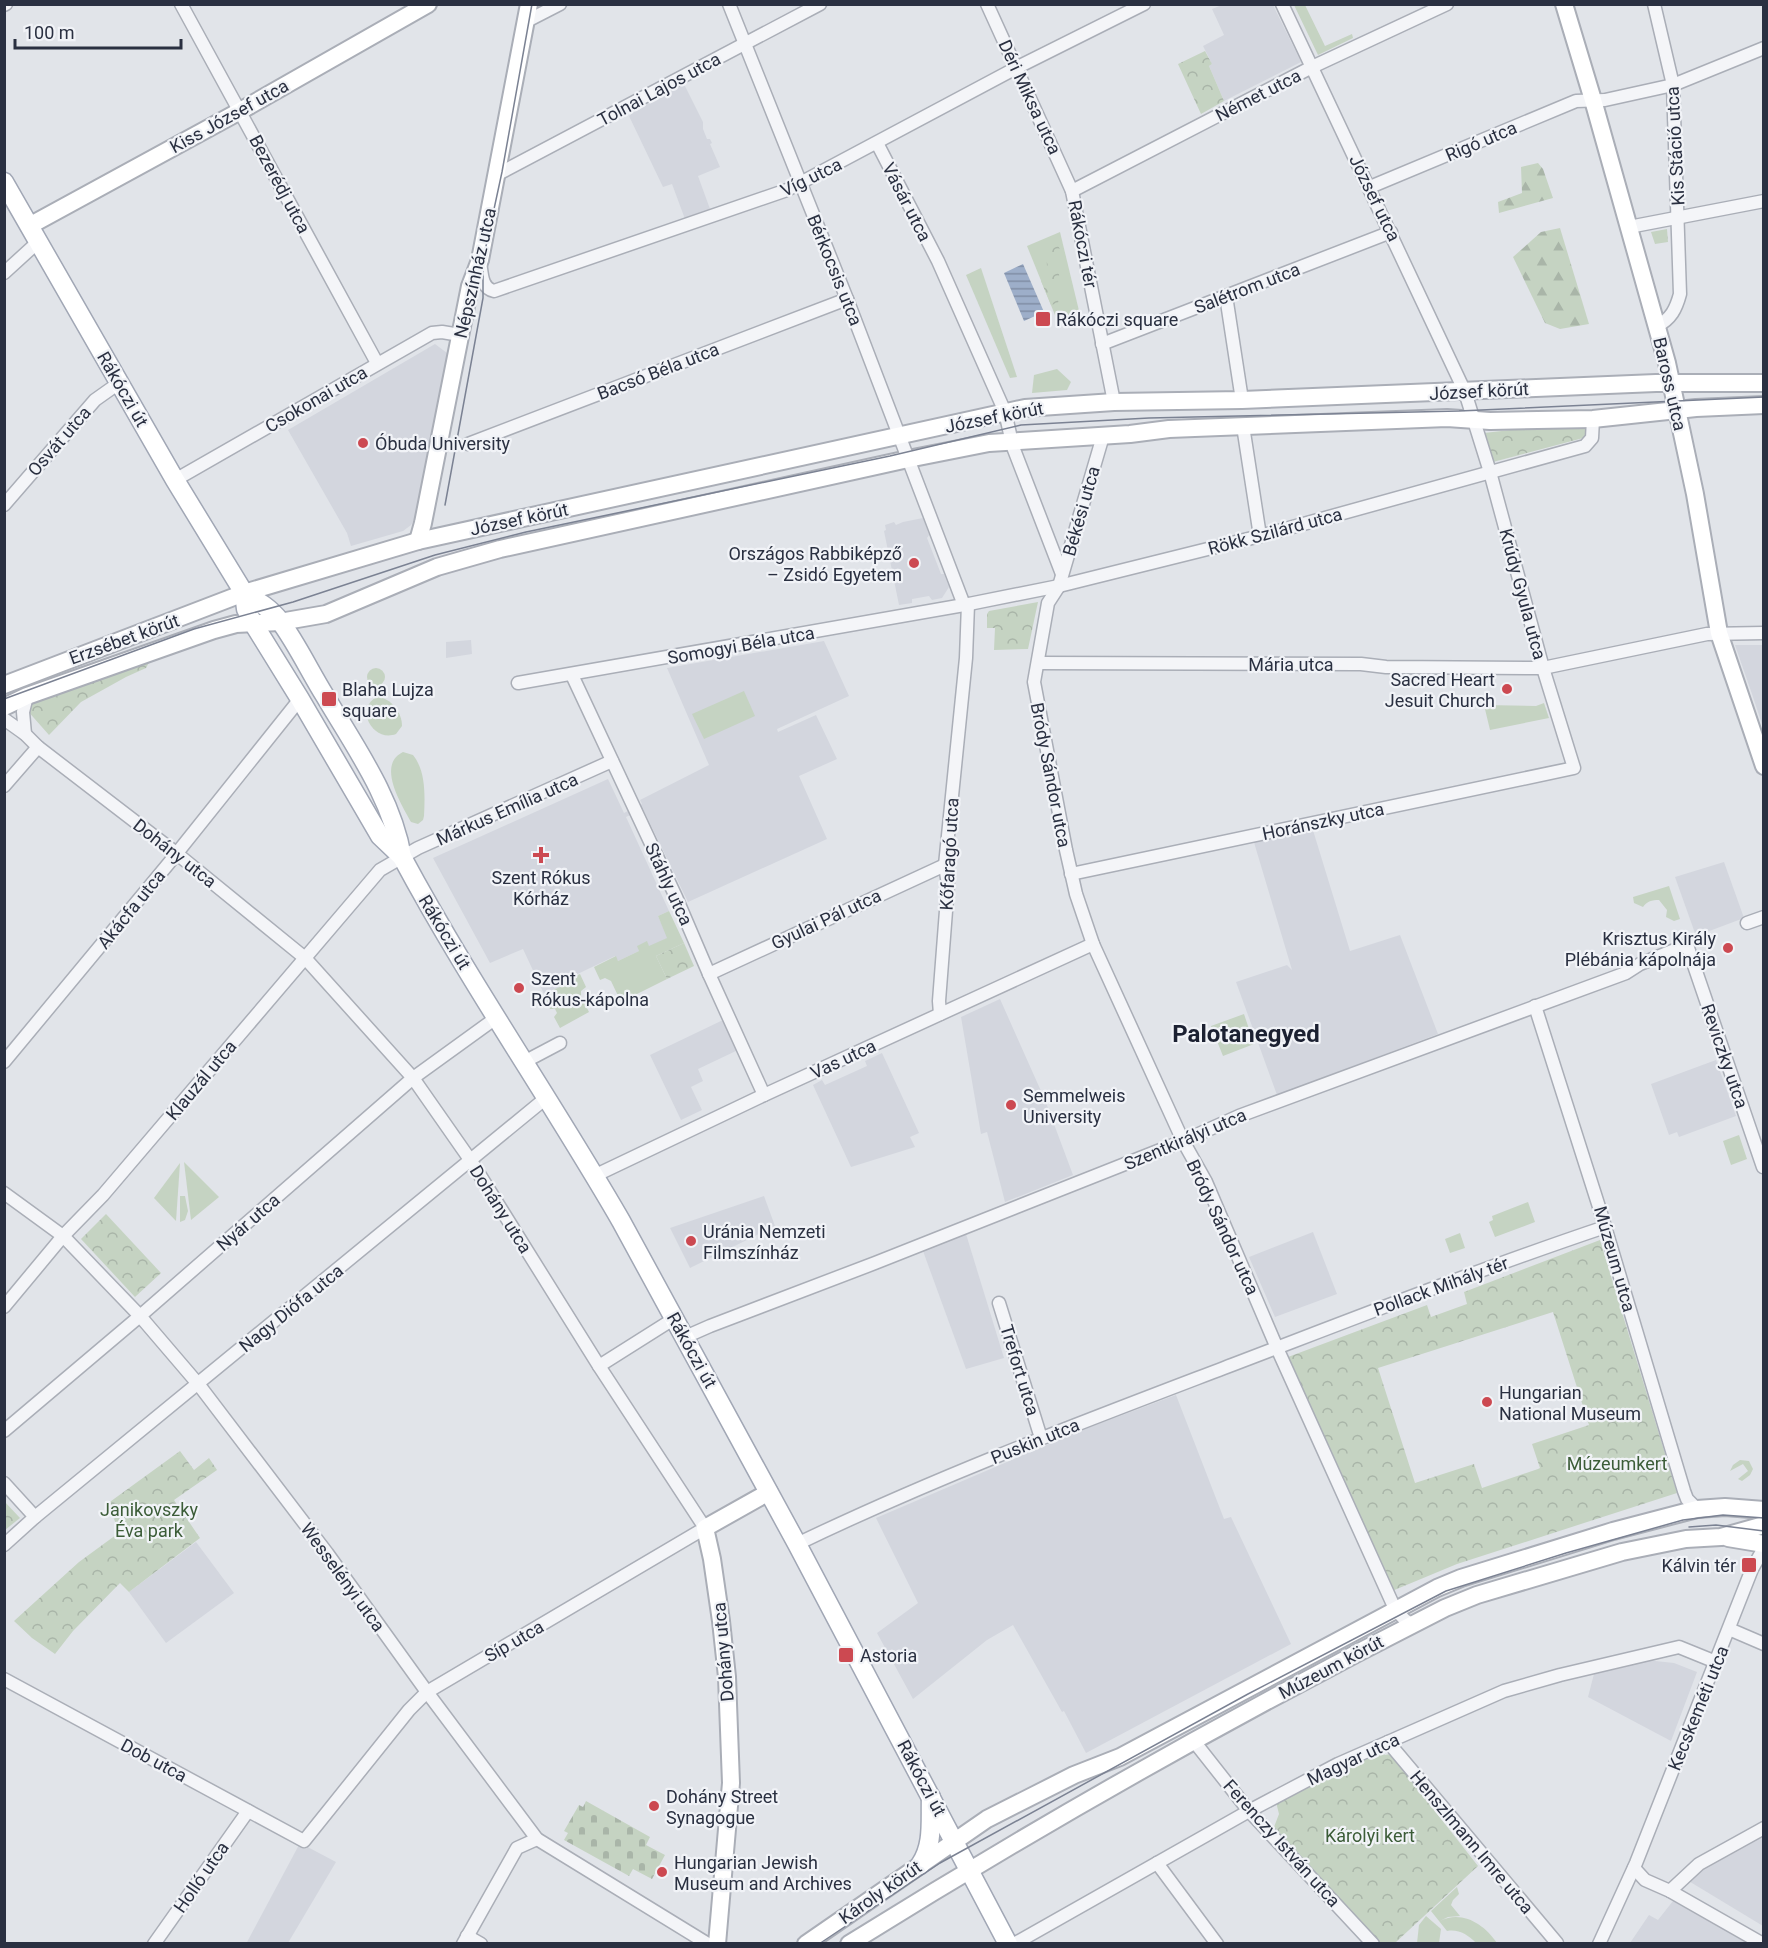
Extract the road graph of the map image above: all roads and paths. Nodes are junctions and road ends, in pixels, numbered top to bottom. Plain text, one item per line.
1 (181, 4) edge
2 (428, 4) edge
3 (529, 4) edge
4 (560, 4) edge
5 (729, 4) edge
6 (820, 4) edge
7 (987, 4) edge
8 (1144, 4) edge
9 (1282, 4) edge
10 (1447, 4) edge
11 (1564, 4) edge
12 (1654, 4) edge
13 (525, 22) junction
14 (745, 44) junction
15 (1764, 48) edge
16 (1312, 67) junction
17 (1016, 68) junction
18 (1673, 85) junction
19 (1593, 100) junction
20 (240, 111) junction
21 (877, 143) junction
22 (498, 174) junction
23 (4, 182) edge
24 (800, 184) junction
25 (1370, 187) junction
26 (1072, 190) junction
27 (1764, 201) edge
28 (1678, 217) junction
29 (1629, 227) junction
30 (1391, 232) junction
31 (34, 234) junction
32 (480, 260) junction
33 (4, 273) edge
34 (1226, 296) junction
35 (847, 299) junction
36 (1656, 326) junction
37 (460, 334) junction
38 (1102, 344) junction
39 (377, 363) junction
40 (119, 383) junction
41 (1764, 383) edge
42 (1671, 384) junction
43 (1466, 392) junction
44 (1242, 400) junction
45 (1114, 402) junction
46 (1764, 405) edge
47 (1676, 410) junction
48 (1005, 412) junction
49 (1474, 419) junction
50 (1593, 419) junction
51 (1244, 426) junction
52 (1103, 436) junction
53 (899, 437) junction
54 (1012, 442) junction
55 (468, 444) dead end
56 (908, 459) junction
57 (1490, 472) junction
58 (175, 480) junction
59 (4, 505) edge
60 (1260, 536) junction
61 (418, 541) junction
62 (1060, 580) junction
63 (244, 593) junction
64 (966, 605) junction
65 (266, 622) junction
66 (1719, 633) junction
67 (1764, 633) edge
68 (1038, 663) junction
69 (1543, 668) junction
70 (572, 675) junction
71 (518, 683) dead end
72 (4, 685) edge
73 (27, 696) junction
74 (300, 699) junction
75 (4, 706) edge
76 (4, 718) edge
77 (25, 734) junction
78 (38, 747) junction
79 (612, 761) junction
80 (1764, 766) edge
81 (1574, 768) joint
82 (4, 786) edge
83 (176, 853) junction
84 (402, 857) junction
85 (945, 865) junction
86 (1071, 874) junction
87 (1764, 917) edge
88 (1747, 923) dead end
89 (1093, 944) junction
90 (1687, 945) joint
91 (305, 958) junction
92 (709, 974) junction
93 (1535, 1006) junction
94 (940, 1014) junction
95 (496, 1018) junction
96 (560, 1043) dead end
97 (4, 1062) edge
98 (524, 1062) junction
99 (413, 1078) junction
100 (764, 1095) junction
101 (546, 1098) junction
102 (1183, 1141) junction
103 (471, 1161) junction
104 (1763, 1167) edge
105 (594, 1176) junction
106 (4, 1193) edge
107 (1605, 1227) junction
108 (63, 1236) junction
109 (999, 1303) dead end
110 (4, 1307) edge
111 (140, 1316) junction
112 (675, 1318) junction
113 (685, 1337) junction
114 (1277, 1348) junction
115 (599, 1366) junction
116 (199, 1385) junction
117 (4, 1431) edge
118 (1041, 1438) junction
119 (4, 1483) edge
120 (769, 1492) junction
121 (1760, 1508) edge
122 (1697, 1509) junction
123 (35, 1517) junction
124 (1764, 1525) edge
125 (705, 1528) junction
126 (1721, 1537) junction
127 (797, 1544) junction
128 (4, 1545) edge
129 (1764, 1546) edge
130 (1395, 1609) junction
131 (1412, 1625) junction
132 (1729, 1629) junction
133 (1764, 1644) edge
134 (1716, 1662) junction
135 (4, 1679) edge
136 (427, 1692) junction
137 (1193, 1740) junction
138 (1388, 1742) junction
139 (931, 1795) junction
140 (248, 1811) junction
141 (1249, 1811) junction
142 (1764, 1827) edge
143 (537, 1839) junction
144 (304, 1841) joint
145 (962, 1855) junction
146 (1157, 1863) junction
147 (920, 1865) junction
148 (1634, 1868) junction
149 (1670, 1892) junction
150 (717, 1936) edge
151 (465, 1940) edge
152 (703, 1940) edge
153 (1557, 1943) edge
154 (154, 1944) edge
155 (481, 1944) edge
156 (806, 1944) edge
157 (849, 1944) edge
158 (1008, 1944) edge
159 (1014, 1944) edge
160 (1217, 1944) edge
161 (1373, 1944) edge
162 (1599, 1944) edge
163 (1763, 1944) edge

1 - 20 street, Bezerédj utca
2 - 20 main road, Kiss József utca
3 - 13 main road, Népszínház utca
4 - 13 street
5 - 14 street, Bérkocsis utca
6 - 14 street, Tolnai Lajos utca
7 - 17 street, Déri Miksa utca
8 - 17 street, Víg utca
9 - 16 street, József utca
10 - 16 street, Német utca
11 - 19 main road, Baross utca
12 - 18 street, Kis Stáció utca
13 - 22 main road, Népszínház utca
14 - 22 street, Tolnai Lajos utca
14 - 24 street, Bérkocsis utca
15 - 18 street, Rigó utca
16 - 25 street, József utca
16 - 26 street, Német utca
17 - 21 street, Víg utca
17 - 26 street, Déri Miksa utca
18 - 19 street, Rigó utca
18 - 28 street, Kis Stáció utca
19 - 25 street, Rigó utca
19 - 29 main road, Baross utca
20 - 31 main road, Kiss József utca
20 - 39 street, Bezerédj utca
21 - 24 street, Víg utca
21 - 48 street, Vásár utca
22 - 32 main road, Népszínház utca
23 - 31 main road, Rákóczi út
24 - 32 street, Víg utca
24 - 35 street, Bérkocsis utca
25 - 30 street, József utca
26 - 38 street, Rákóczi tér
27 - 28 street
28 - 29 street
28 - 36 street, Kis Stáció utca
29 - 36 main road, Baross utca
30 - 34 street, Salétrom utca
30 - 43 street, József utca
31 - 33 street
31 - 40 main road, Rákóczi út
32 - 37 main road, Népszínház utca
34 - 38 street, Salétrom utca
34 - 44 street
35 - 53 street, Bérkocsis utca
35 - 55 street, Bacsó Béla utca
36 - 42 main road, Baross utca
37 - 39 street, Csokonai utca
37 - 61 main road, Népszínház utca
38 - 45 street, Rákóczi tér
39 - 58 street, Csokonai utca
40 - 58 main road, Rákóczi út
40 - 59 street, Osvát utca
41 - 42 main road, József körút
42 - 43 main road, József körút
42 - 47 main road, Baross utca
43 - 44 main road, József körút
43 - 49 street, József utca
44 - 45 main road, József körút
45 - 48 main road, József körút
46 - 47 main road, József körút
47 - 50 main road, József körút
47 - 66 main road, Baross utca
48 - 53 main road, József körút
48 - 54 street
49 - 50 main road, József körút
49 - 51 main road, József körút
49 - 57 street, Krúdy Gyula utca
50 - 57 street
51 - 52 main road, József körút
51 - 60 street
52 - 54 main road, József körút
52 - 62 street, Békési utca
53 - 56 street, Bérkocsis utca
53 - 61 main road, József körút
54 - 56 main road, József körút
54 - 62 street
56 - 64 street, Bérkocsis utca
56 - 65 main road, József körút
57 - 60 street, Rökk Szilárd utca
57 - 69 street, Krúdy Gyula utca
58 - 63 main road, Rákóczi út
60 - 62 street, Rökk Szilárd utca
61 - 63 main road, József körút
62 - 64 street, Rökk Szilárd utca
62 - 68 street, Békési utca
63 - 65 main road, Rákóczi út
63 - 65 main road, Rákóczi út
63 - 72 main road, Erzsébet körút
64 - 70 street, Somogyi Béla utca
64 - 85 street, Kőfaragó utca
65 - 73 main road, Erzsébet körút
65 - 74 main road, Rákóczi út
65 - 84 main road, Rákóczi út
66 - 67 street
66 - 69 street, Mária utca
66 - 80 main road, Baross utca
68 - 69 street, Mária utca
68 - 86 street, Bródy Sándor utca
69 - 81 street, Krúdy Gyula utca
70 - 71 street, Somogyi Béla utca
70 - 79 street, Stáhly utca
73 - 75 main road, Erzsébet körút
73 - 77 street
74 - 83 street, Akácfa utca
74 - 84 main road, Rákóczi út
76 - 77 street, Dohány utca
77 - 78 street, Dohány utca
78 - 82 street
78 - 83 street, Dohány utca
79 - 84 street, Márkus Emília utca
79 - 92 street, Stáhly utca
81 - 86 street, Horánszky utca
83 - 91 street, Dohány utca
83 - 97 street, Akácfa utca
84 - 91 street, Klauzál utca
84 - 95 main road, Rákóczi út
85 - 92 street, Gyulai Pál utca
85 - 94 street, Kőfaragó utca
86 - 89 street, Bródy Sándor utca
87 - 88 street
89 - 94 street, Vas utca
89 - 102 street, Bródy Sándor utca
90 - 93 street, Szentkirályi utca
90 - 104 street, Reviczky utca
91 - 99 street, Dohány utca
91 - 108 street, Klauzál utca
92 - 100 street, Stáhly utca
93 - 102 street, Szentkirályi utca
93 - 107 street, Múzeum utca
94 - 100 street, Vas utca
95 - 98 main road, Rákóczi út
95 - 99 street, Nyár utca
96 - 98 street
98 - 101 main road, Rákóczi út
99 - 103 street, Dohány utca
99 - 111 street, Nyár utca
100 - 105 street, Vas utca
101 - 103 street, Nagy Diófa utca
101 - 105 main road, Rákóczi út
102 - 113 street, Szentkirályi utca
102 - 114 street, Bródy Sándor utca
103 - 115 street, Dohány utca
103 - 116 street, Nagy Diófa utca
105 - 112 main road, Rákóczi út
106 - 108 street, Wesselényi utca
107 - 114 street, Pollack Mihály tér
107 - 122 street, Múzeum utca
108 - 110 street, Klauzál utca
108 - 111 street, Wesselényi utca
109 - 118 street, Trefort utca
111 - 116 street, Wesselényi utca
111 - 117 street, Nyár utca
112 - 113 main road, Rákóczi út
112 - 115 street
113 - 120 main road, Rákóczi út
114 - 118 street, Puskin utca
114 - 130 street, Bródy Sándor utca
115 - 125 street, Dohány utca
116 - 123 street, Nagy Diófa utca
116 - 136 street, Wesselényi utca
118 - 127 street, Puskin utca
119 - 123 street
120 - 125 main road, Síp utca
120 - 127 main road, Rákóczi út
121 - 122 main road
122 - 130 main road, Múzeum körút
123 - 128 street, Nagy Diófa utca
124 - 126 main road
125 - 136 street, Síp utca
125 - 150 main road, Dohány utca
126 - 129 main road
126 - 131 main road, Múzeum körút
127 - 139 main road, Rákóczi út
129 - 132 street, Kecskeméti utca
130 - 131 street
130 - 145 main road, Múzeum körút
131 - 137 main road, Múzeum körút
132 - 133 street
132 - 134 street, Kecskeméti utca
134 - 138 street, Magyar utca
134 - 148 street, Kecskeméti utca
135 - 140 street, Dob utca
136 - 143 street, Wesselényi utca
136 - 144 street, Síp utca
137 - 141 street, Ferenczy István utca
137 - 145 main road, Múzeum körút
138 - 141 street, Magyar utca
138 - 153 street, Henszlmann Imre utca
139 - 145 main road, Rákóczi út
139 - 147 main road
140 - 144 street, Dob utca
140 - 154 street, Holló utca
141 - 146 street, Magyar utca
141 - 161 street, Ferenczy István utca
142 - 149 street
143 - 151 street
143 - 152 street, Wesselényi utca
145 - 147 main road, Károly körút
145 - 157 main road, Károly körút
145 - 158 main road, Rákóczi út
146 - 159 street, Magyar utca
146 - 160 street
147 - 156 main road, Károly körút
148 - 149 street
148 - 162 street, Kecskeméti utca
149 - 163 street
150 - 152 street, Wesselényi utca
151 - 155 street

